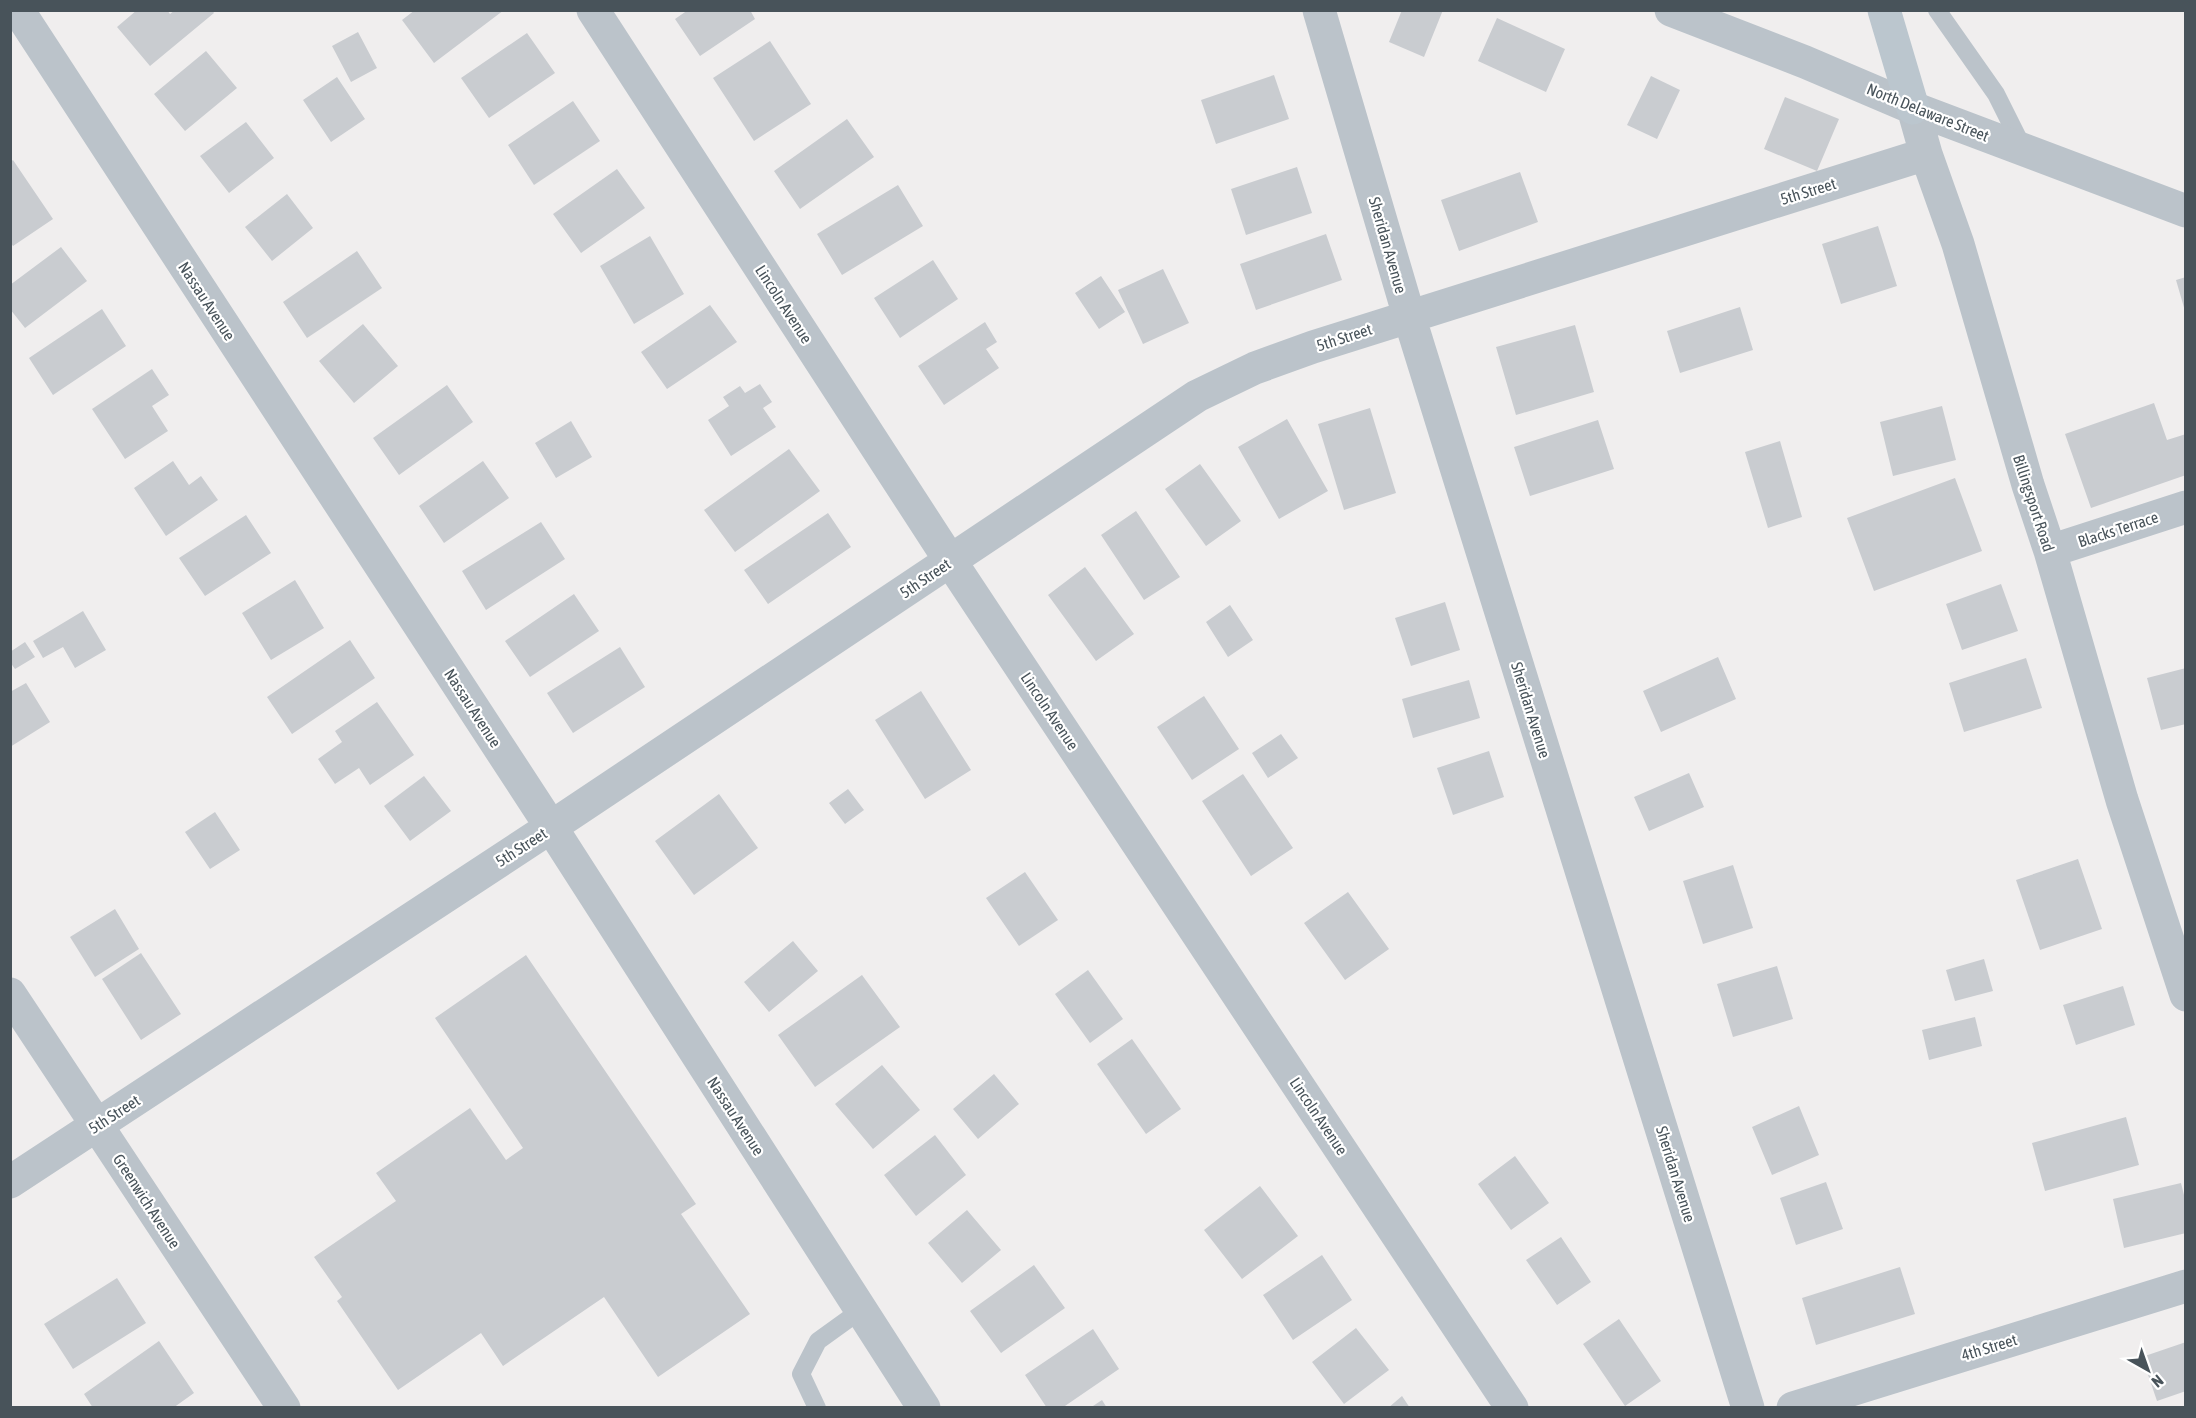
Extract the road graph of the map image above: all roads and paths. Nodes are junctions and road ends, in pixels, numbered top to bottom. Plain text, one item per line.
1 (18, 10) edge
2 (593, 10) edge
3 (1319, 10) edge
4 (1671, 10) edge
5 (1884, 10) edge
6 (1937, 10) edge
7 (1913, 108) junction
8 (2024, 150) junction
9 (1926, 154) junction
10 (2186, 211) edge
11 (1409, 316) junction
12 (2186, 507) edge
13 (2050, 551) junction
14 (951, 562) junction
15 (551, 827) junction
16 (10, 994) edge
17 (2186, 995) edge
18 (97, 1125) junction
19 (10, 1182) edge
20 (2186, 1286) edge
21 (861, 1310) junction
22 (284, 1407) edge
23 (817, 1407) edge
24 (924, 1407) edge
25 (1512, 1407) edge
26 (1748, 1407) edge
27 (1793, 1407) edge

1 - 15 street, Nassau Avenue
2 - 14 street, Lincoln Avenue
3 - 11 street, Sheridan Avenue
4 - 7 street, North Delaware Street
5 - 7 street, Billingsport Road
6 - 8 lane
7 - 8 street, North Delaware Street
7 - 9 street, Billingsport Road
8 - 10 street, North Delaware Street
9 - 11 street, 5th Street
9 - 13 street, Billingsport Road
11 - 14 street, 5th Street
11 - 26 street, Sheridan Avenue
12 - 13 street, Blacks Terrace
13 - 17 street, Billingsport Road
14 - 15 street, 5th Street
14 - 25 street, Lincoln Avenue
15 - 18 street, 5th Street
15 - 21 street, Nassau Avenue
16 - 18 street, Greenwich Avenue
18 - 19 street, 5th Street
18 - 22 street, Greenwich Avenue
20 - 27 street, 4th Street
21 - 23 lane
21 - 24 street, Nassau Avenue

